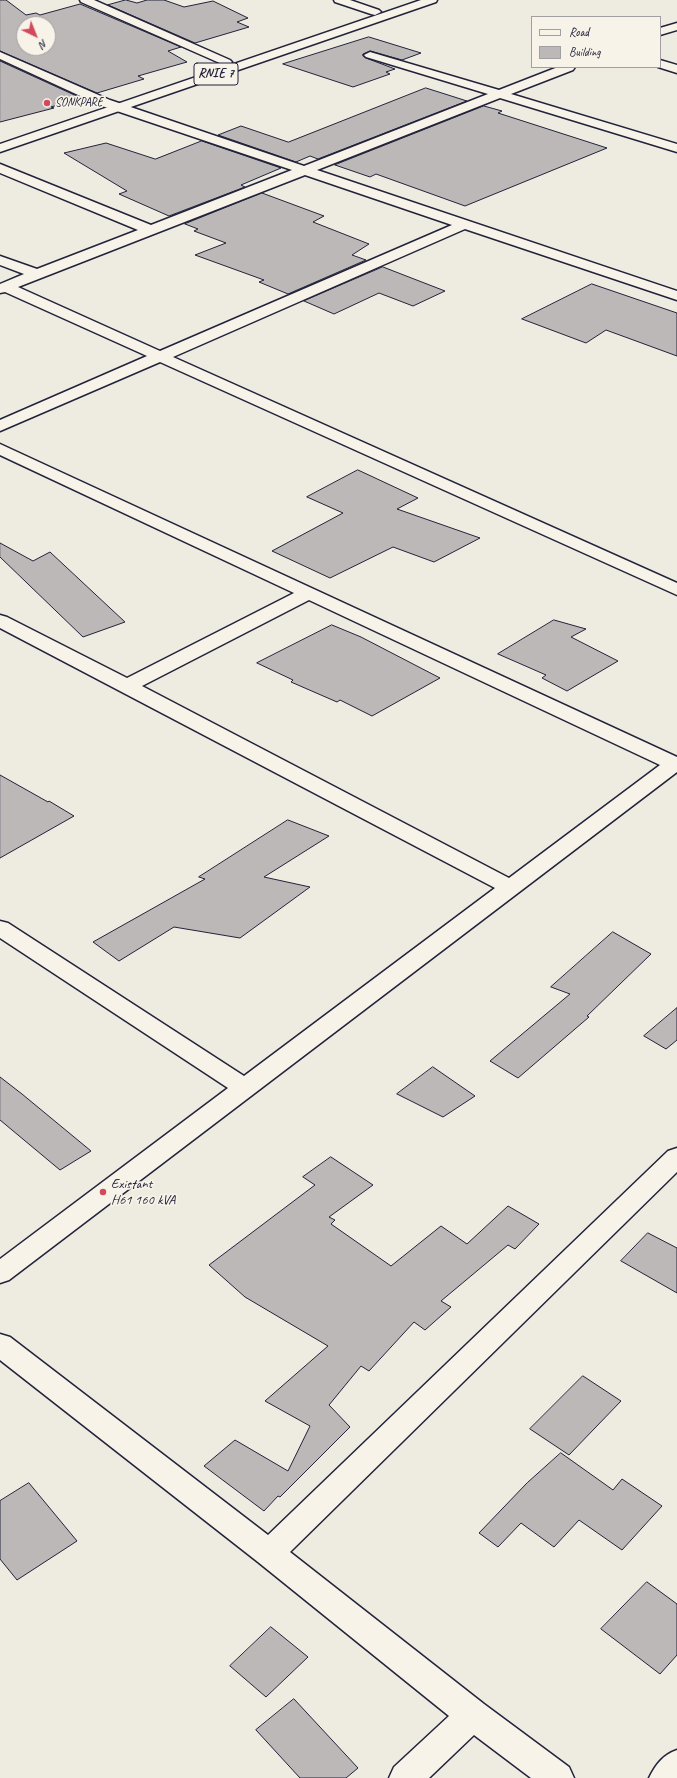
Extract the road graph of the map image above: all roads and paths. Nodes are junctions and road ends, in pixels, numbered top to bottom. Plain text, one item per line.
1 (85, 0) edge
2 (339, 0) edge
3 (412, 0) edge
4 (432, 0) edge
5 (375, 12) junction
6 (677, 26) edge
7 (661, 32) edge
8 (0, 55) edge
9 (370, 55) dead end
10 (226, 62) junction
11 (661, 64) edge
12 (566, 68) edge
13 (677, 69) edge
14 (500, 94) junction
15 (106, 103) junction
16 (120, 108) junction
17 (0, 138) edge
18 (0, 148) edge
19 (677, 148) edge
20 (0, 168) edge
21 (304, 170) junction
22 (465, 224) junction
23 (150, 230) junction
24 (0, 260) edge
25 (36, 274) junction
26 (3, 288) edge
27 (677, 296) edge
28 (160, 357) junction
29 (0, 426) edge
30 (0, 449) edge
31 (677, 590) edge
32 (309, 593) junction
33 (0, 621) edge
34 (127, 686) junction
35 (676, 765) edge
36 (510, 888) junction
37 (0, 928) edge
38 (245, 1088) junction
39 (677, 1157) edge
40 (0, 1273) edge
41 (0, 1345) edge
42 (269, 1553) junction
43 (473, 1715) junction
44 (677, 1765) edge
45 (406, 1778) edge
46 (557, 1778) edge
47 (666, 1778) edge

1 - 10 street
2 - 5 street
3 - 5 street, RNIE 7 / RNIE 7
4 - 16 street, RNIE 7 / RNIE 7
5 - 10 street, RNIE 7 / RNIE 7
6 - 7 street
8 - 15 street
9 - 14 street
10 - 15 street, RNIE 7 / RNIE 7
11 - 13 street
12 - 14 street
14 - 19 street
14 - 21 street
15 - 16 street
15 - 17 street, RNIE 7 / RNIE 7
16 - 18 street, RNIE 7 / RNIE 7
16 - 21 street
20 - 23 street
21 - 22 street
21 - 23 street
22 - 27 street
22 - 28 street
23 - 25 street
24 - 25 street
25 - 26 street
26 - 28 street
28 - 29 street
28 - 31 street
30 - 32 street
32 - 34 street
32 - 35 street
33 - 34 street
34 - 36 street
35 - 36 street
36 - 38 street
37 - 38 street
38 - 40 street
39 - 42 street
41 - 42 street
42 - 43 street
43 - 45 street
43 - 46 street
44 - 47 street

